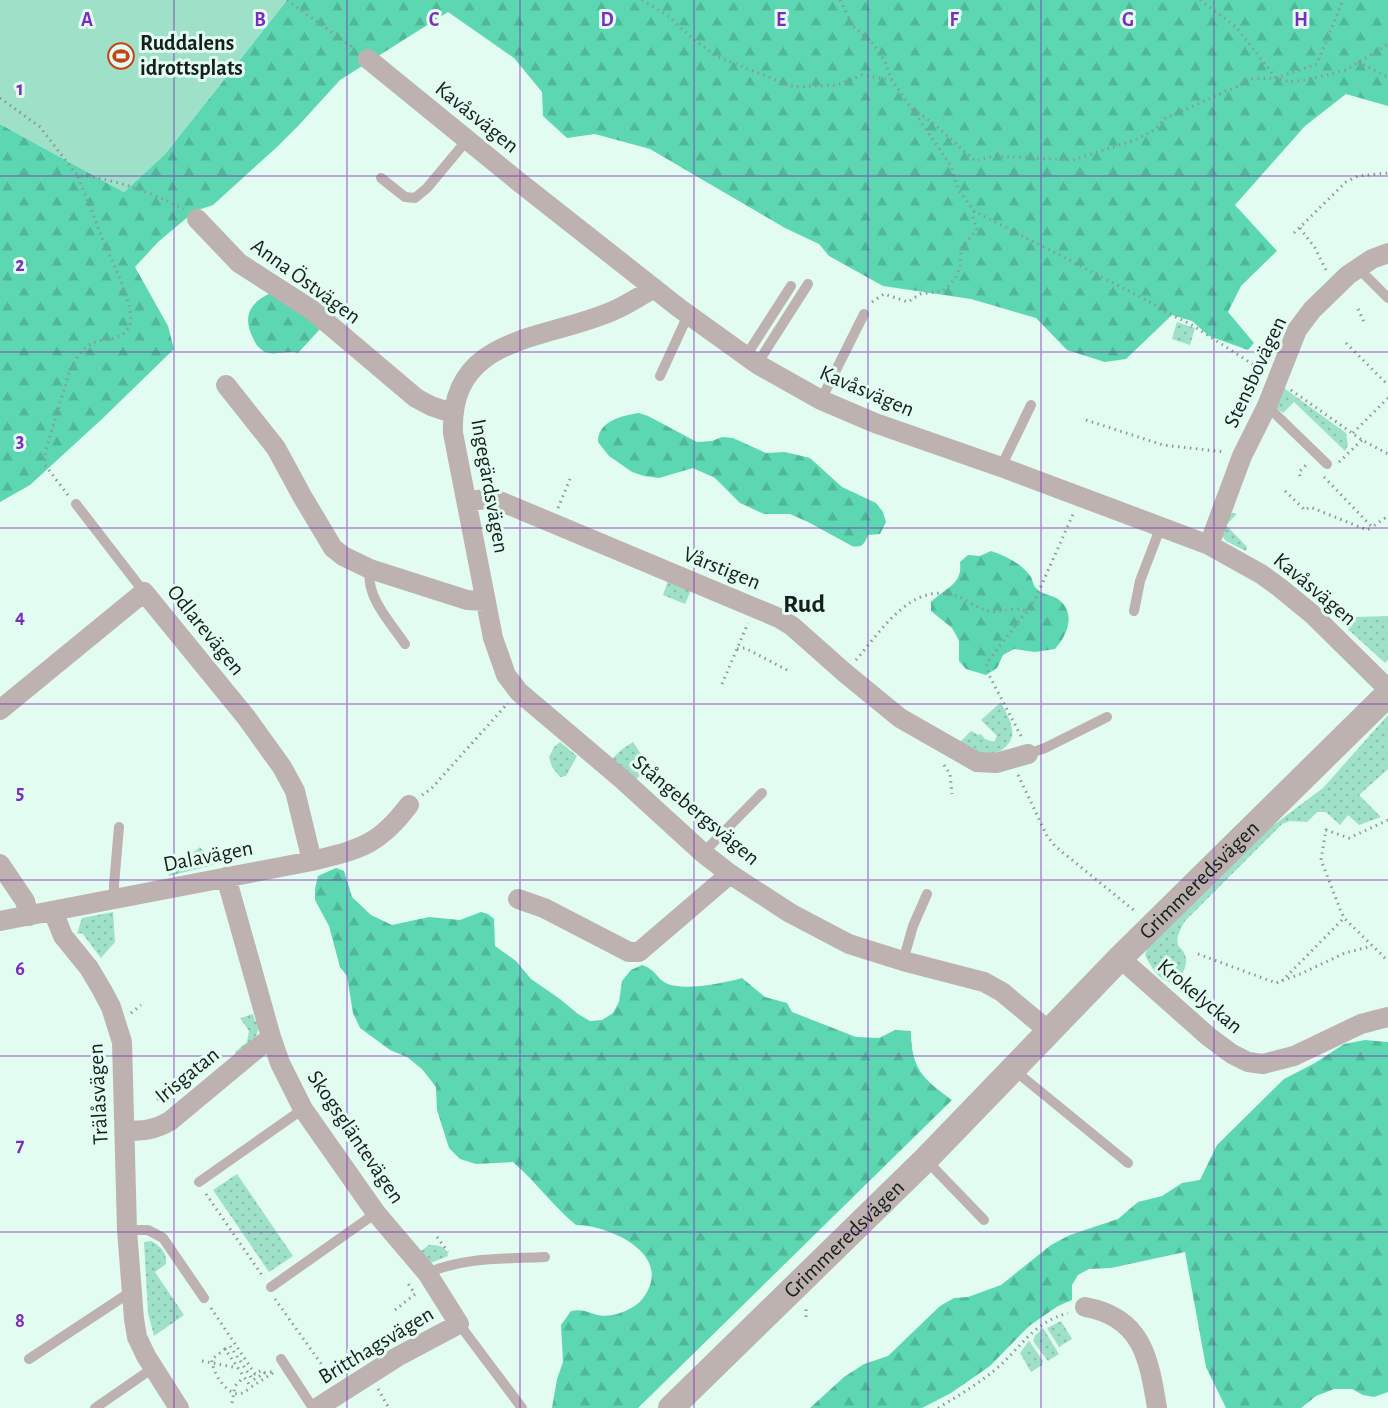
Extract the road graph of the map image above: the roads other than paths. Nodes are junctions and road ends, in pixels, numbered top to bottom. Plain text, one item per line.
1 (369, 59) road end
2 (467, 140) junction
3 (381, 178) dead end
4 (197, 219) road end
5 (1388, 253) edge
6 (1358, 268) junction
7 (808, 284) dead end
8 (791, 286) dead end
9 (654, 288) junction
10 (1388, 298) edge
11 (864, 314) road end
12 (688, 315) junction
13 (751, 360) junction
14 (660, 376) dead end
15 (226, 385) dead end
16 (821, 400) junction
17 (1031, 405) dead end
18 (1267, 406) junction
19 (452, 413) junction
20 (1001, 467) junction
21 (1329, 467) road end
22 (468, 501) junction
23 (76, 504) dead end
24 (1161, 526) junction
25 (1209, 545) junction
26 (370, 569) junction
27 (144, 592) junction
28 (485, 601) junction
29 (1134, 611) dead end
30 (405, 644) dead end
31 (1388, 689) edge
32 (519, 692) joint
33 (1388, 694) edge
34 (3, 701) edge
35 (1107, 717) dead end
36 (1019, 757) joint
37 (762, 793) dead end
38 (409, 805) road end
39 (119, 827) dead end
40 (704, 853) junction
41 (312, 861) junction
42 (0, 864) edge
43 (730, 874) junction
44 (226, 877) junction
45 (927, 894) dead end
46 (114, 899) junction
47 (518, 899) dead end
48 (53, 911) junction
49 (29, 916) junction
50 (0, 921) edge
51 (1120, 958) junction
52 (903, 961) junction
53 (1388, 1017) edge
54 (1050, 1032) junction
55 (271, 1037) junction
56 (1014, 1070) junction
57 (303, 1109) junction
58 (125, 1131) junction
59 (926, 1159) junction
60 (1128, 1163) dead end
61 (200, 1182) dead end
62 (376, 1213) junction
63 (984, 1220) dead end
64 (127, 1230) junction
65 (545, 1257) dead end
66 (427, 1274) junction
67 (270, 1287) dead end
68 (132, 1291) junction
69 (204, 1298) dead end
70 (1085, 1307) road end
71 (459, 1323) junction
72 (29, 1359) dead end
73 (279, 1365) road end
74 (153, 1368) junction
75 (95, 1408) edge
76 (178, 1408) edge
77 (315, 1408) edge
78 (522, 1408) edge
79 (671, 1408) edge
80 (1157, 1408) edge

1 - 2 street, Kavåsvägen
2 - 3 lane
2 - 9 street, Kavåsvägen
4 - 19 street, Anna Östvägen
5 - 6 street, Stensbovägen
6 - 10 lane
6 - 18 street, Stensbovägen
7 - 13 lane
8 - 13 lane
9 - 12 street, Kavåsvägen
9 - 19 street, Ingegärdsvägen
11 - 16 lane
12 - 13 street, Kavåsvägen
12 - 14 lane
13 - 16 street, Kavåsvägen
15 - 26 street
16 - 20 street, Kavåsvägen
17 - 20 lane
18 - 21 lane
18 - 25 street, Stensbovägen
19 - 22 street, Ingegärdsvägen
20 - 24 street, Kavåsvägen
22 - 28 street, Ingegärdsvägen
22 - 36 street, Vårstigen
23 - 27 lane
24 - 25 street, Kavåsvägen
24 - 29 lane
25 - 31 street, Kavåsvägen
26 - 28 street
26 - 30 lane
27 - 34 street, Odlarevägen
27 - 41 street, Odlarevägen
28 - 32 street, Ingegärdsvägen
32 - 40 street, Stångebergsvägen
33 - 51 street, Grimmeredsvägen
35 - 36 lane
37 - 40 lane
38 - 41 street, Dalavägen
39 - 46 lane
40 - 43 street, Stångebergsvägen
41 - 44 street, Dalavägen
42 - 49 street
43 - 47 street
43 - 52 street, Stångebergsvägen
44 - 46 street, Dalavägen
44 - 55 street, Skogsgläntevägen
45 - 52 lane
46 - 48 street, Dalavägen
48 - 49 street, Dalavägen
48 - 58 street, Trälåsvägen
49 - 50 street, Dalavägen
51 - 53 street, Krokelyckan
51 - 54 street, Grimmeredsvägen
52 - 54 street, Stångebergsvägen
54 - 56 street, Grimmeredsvägen
55 - 57 street, Skogsgläntevägen
55 - 58 street, Irisgatan
56 - 59 street, Grimmeredsvägen
56 - 60 lane
57 - 61 lane
57 - 62 street, Skogsgläntevägen
58 - 64 street, Trälåsvägen
59 - 63 lane
59 - 79 street, Grimmeredsvägen
62 - 66 street, Skogsgläntevägen
62 - 67 lane
64 - 68 street, Trälåsvägen
64 - 69 lane
65 - 66 lane
66 - 71 street, Skogsgläntevägen
68 - 72 lane
68 - 74 street, Trälåsvägen
70 - 80 street
71 - 77 street, Britthagsvägen
71 - 78 lane, Skogsgläntevägen
73 - 77 lane
74 - 75 lane
74 - 76 street, Trälåsvägen

